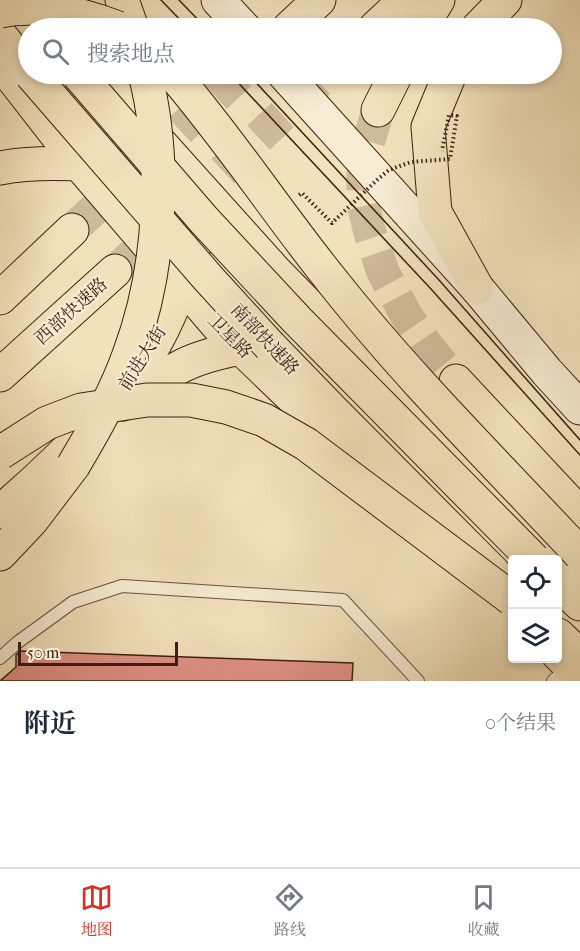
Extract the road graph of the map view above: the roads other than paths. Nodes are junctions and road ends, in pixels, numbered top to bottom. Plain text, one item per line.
1 (18, 0) edge
2 (37, 0) edge
3 (122, 0) edge
4 (218, 0) edge
5 (319, 0) edge
6 (405, 0) edge
7 (438, 0) edge
8 (505, 0) edge
9 (0, 11) edge
10 (33, 18) edge
11 (52, 18) edge
12 (87, 18) edge
13 (128, 18) edge
14 (235, 18) edge
15 (300, 18) edge
16 (386, 18) edge
17 (426, 18) edge
18 (488, 18) edge
19 (0, 35) edge
20 (18, 58) edge
21 (0, 62) edge
22 (39, 84) edge
23 (87, 84) edge
24 (107, 84) edge
25 (147, 84) edge
26 (181, 84) edge
27 (293, 84) edge
28 (391, 84) edge
29 (446, 84) edge
30 (378, 110) tunnel mouth
31 (80, 165) junction
32 (0, 168) edge
33 (188, 174) junction
34 (209, 198) junction
35 (72, 230) tunnel mouth
36 (115, 271) tunnel mouth
37 (182, 283) junction
38 (477, 288) junction
39 (0, 298) edge
40 (241, 348) junction
41 (0, 375) edge
42 (456, 381) tunnel mouth
43 (580, 408) edge
44 (94, 423) junction
45 (0, 453) edge
46 (0, 512) edge
47 (580, 514) edge
48 (0, 554) edge
49 (580, 554) edge
50 (529, 555) edge
51 (580, 579) edge
52 (508, 586) edge
53 (562, 587) edge
54 (508, 595) edge
55 (580, 604) edge
56 (512, 609) edge
57 (562, 647) edge
58 (0, 658) edge
59 (568, 666) edge
60 (418, 681) edge

1 - 10 main road
2 - 11 main road
3 - 13 main road
4 - 14 main road
5 - 15 main road
6 - 16 main road
7 - 17 main road
8 - 18 main road
9 - 12 main road, bridge
19 - 20 main road
21 - 31 main road, 卫星路
22 - 52 main road, 南部快速路, bridge
23 - 50 main road, 南部快速路, bridge
24 - 33 main road
25 - 48 main road, bridge
26 - 49 main road, bridge
27 - 38 main road
28 - 30 main road
29 - 38 main road
31 - 32 main road
31 - 33 main road
31 - 37 main road, 卫星路
33 - 34 main road
34 - 37 main road, 前进大街
34 - 51 main road
35 - 39 main road
36 - 41 main road, 西部快速路
37 - 40 main road, 卫星路
37 - 44 main road, 前进大街
38 - 43 main road
40 - 44 main road
40 - 56 main road, 卫星路
42 - 47 main road
44 - 46 main road, 前进大街
45 - 54 main road, bridge
53 - 55 main road
57 - 59 main road
58 - 60 lane

